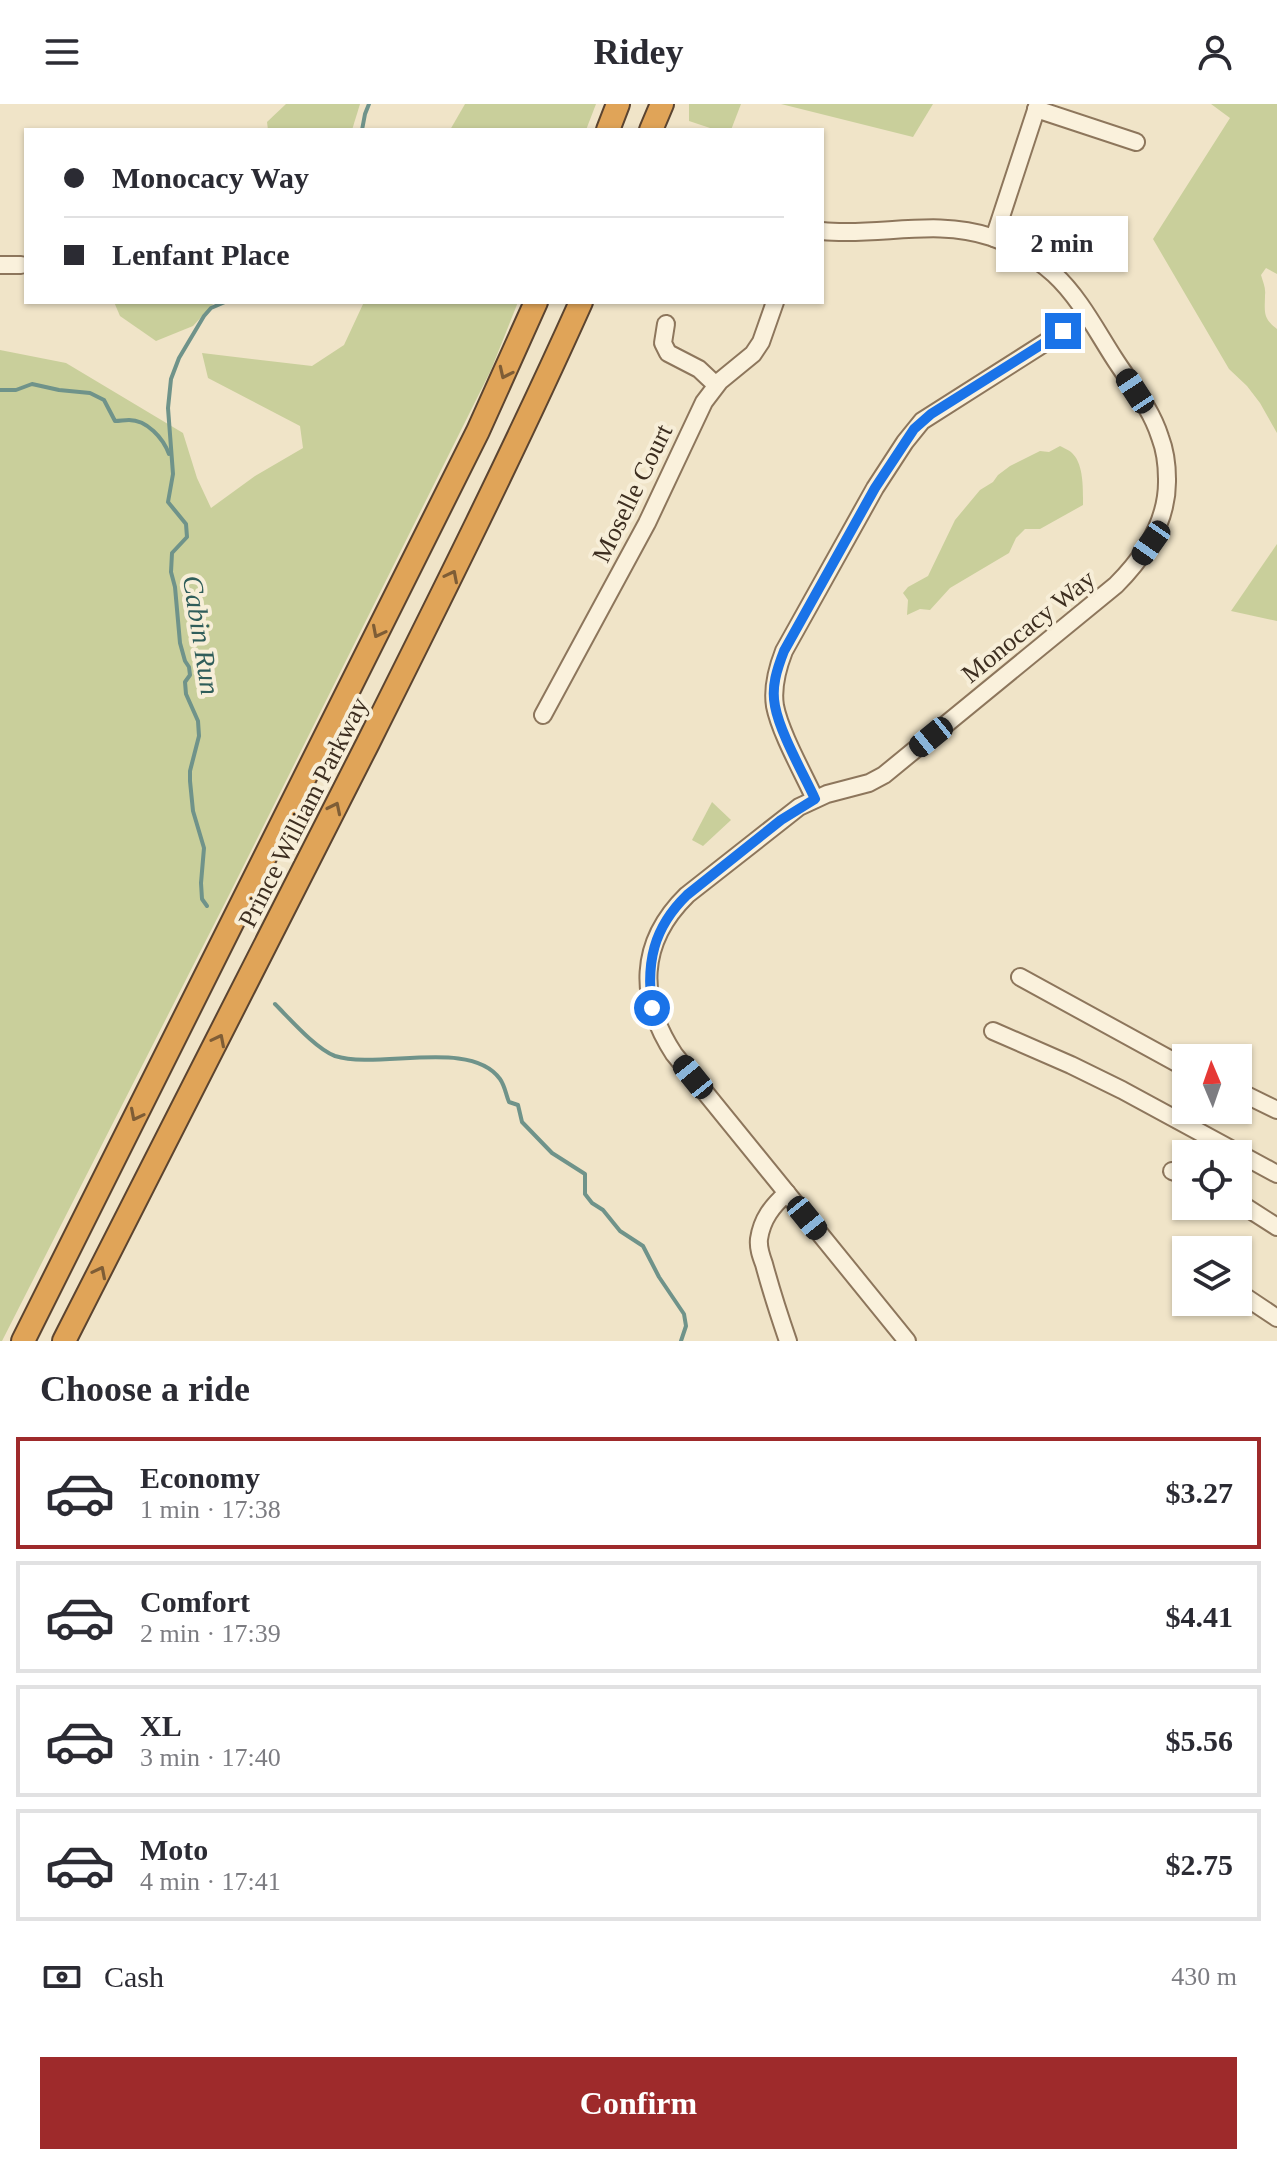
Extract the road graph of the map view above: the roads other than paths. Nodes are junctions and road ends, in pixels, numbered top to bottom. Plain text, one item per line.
1 (618, 104) edge
2 (662, 104) edge
3 (1037, 106) edge
4 (609, 128) edge
5 (652, 128) edge
6 (1136, 142) dead end
7 (824, 231) edge
8 (994, 238) junction
9 (0, 265) edge
10 (21, 265) dead end
11 (535, 304) edge
12 (580, 304) edge
13 (774, 304) edge
14 (1087, 316) junction
15 (670, 331) dead end
16 (716, 385) junction
17 (543, 715) dead end
18 (815, 799) junction
19 (1020, 977) dead end
20 (993, 1031) dead end
21 (1172, 1060) edge
22 (1252, 1098) edge
23 (1277, 1110) edge
24 (1277, 1174) edge
25 (787, 1193) junction
26 (1252, 1211) edge
27 (1277, 1227) edge
28 (1252, 1301) edge
29 (1277, 1318) edge
30 (23, 1341) edge
31 (64, 1341) edge
32 (788, 1341) edge
33 (907, 1341) edge

1 - 4 highway
2 - 5 highway
3 - 6 street
3 - 8 street
7 - 8 street, Monocacy Way
8 - 14 street, Monocacy Way
9 - 10 street
11 -> 30 highway, Prince William Parkway
31 -> 12 highway, Prince William Parkway
13 - 16 street, Moselle Court
14 - 18 street
14 - 18 street, Monocacy Way
15 - 16 street
16 - 17 street, Moselle Court
18 - 25 street, Monocacy Way
19 - 21 street
20 - 24 street
22 - 23 street
25 - 32 street
25 - 33 street, Monocacy Way
26 - 27 street
28 - 29 street

